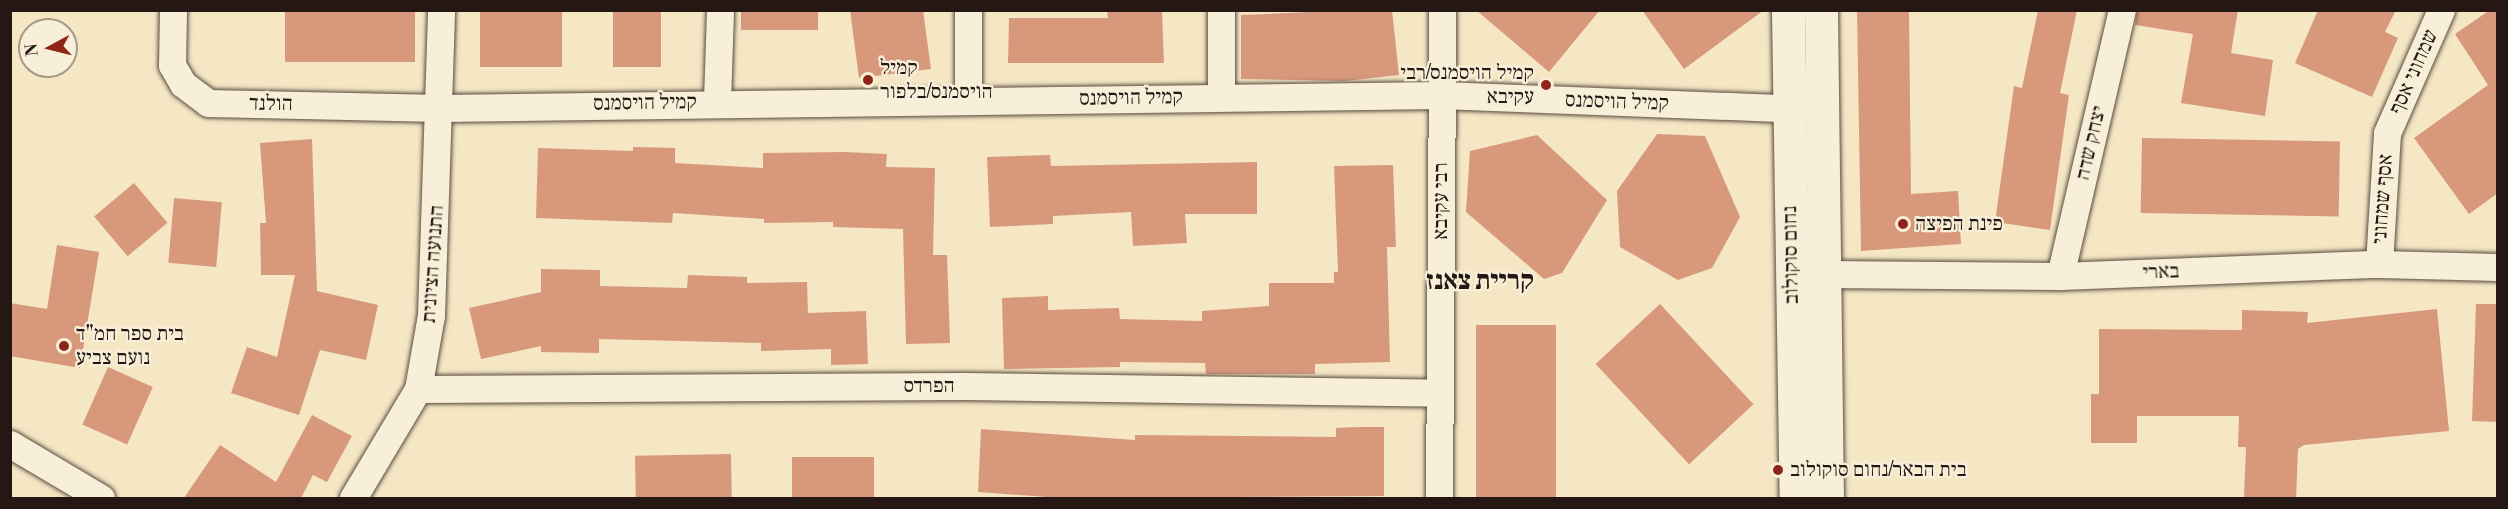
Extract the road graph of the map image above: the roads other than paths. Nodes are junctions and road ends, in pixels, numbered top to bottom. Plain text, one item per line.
1 (173, 10) edge
2 (441, 10) edge
3 (720, 10) edge
4 (968, 10) edge
5 (1221, 10) edge
6 (1442, 10) edge
7 (1788, 10) edge
8 (1821, 10) edge
9 (2122, 10) edge
10 (2441, 10) edge
11 (1441, 95) junction
12 (1221, 97) junction
13 (968, 100) junction
14 (717, 101) junction
15 (441, 108) junction
16 (1787, 108) junction
17 (1820, 109) junction
18 (2387, 133) joint
19 (2379, 264) junction
20 (2498, 267) edge
21 (1824, 274) junction
22 (2060, 276) junction
23 (418, 389) junction
24 (1440, 393) junction
25 (10, 444) edge
26 (101, 498) edge
27 (353, 498) edge
28 (1439, 498) edge
29 (1796, 498) edge
30 (1827, 498) edge

1 - 15 street, הולנד
2 - 15 street, התנועה הציונית
3 - 14 street
4 - 13 street
5 - 12 street
6 - 11 street, רבי עקיבא
7 - 16 main road, נחום סוקולוב
8 - 17 main road, נחום סוקולוב
9 - 22 street, יצחק שדה
10 - 18 street, שמחוני אסף
11 - 12 street, קמיל הויסמנס
11 - 16 street, קמיל הויסמנס
11 - 24 street, רבי עקיבא
12 - 13 street, קמיל הויסמנס
13 - 14 street, קמיל הויסמנס
14 - 15 street, קמיל הויסמנס
15 - 23 street, התנועה הציונית
16 - 17 street, קמיל הויסמנס
16 - 29 main road, נחום סוקולוב
17 - 21 main road, נחום סוקולוב
18 - 19 street, אסף שמחוני
19 - 20 street, בארי
19 - 22 street, בארי
21 - 22 street, בארי
21 - 30 main road, נחום סוקולוב
23 - 24 street, הפרדס
23 - 27 street, התנועה הציונית
24 - 28 street, רבי עקיבא
25 - 26 street

